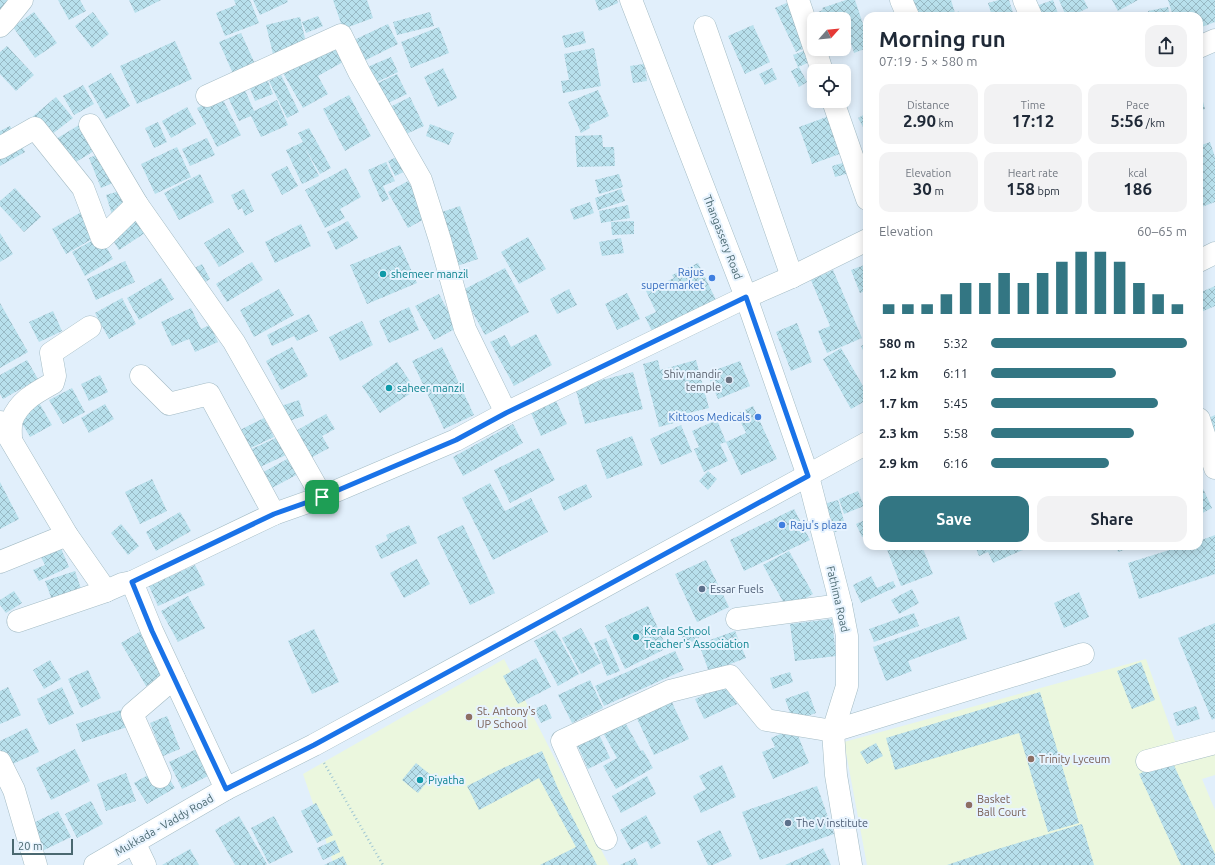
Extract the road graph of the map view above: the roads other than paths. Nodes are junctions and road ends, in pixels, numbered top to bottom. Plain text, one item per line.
1 (22, 0) edge
2 (631, 0) edge
3 (798, 0) edge
4 (901, 0) edge
5 (1024, 0) edge
6 (906, 12) edge
7 (1028, 12) edge
8 (0, 26) edge
9 (705, 27) dead end
10 (807, 27) edge
11 (1215, 40) edge
12 (1203, 45) edge
13 (207, 96) dead end
14 (835, 108) edge
15 (90, 125) dead end
16 (0, 148) edge
17 (863, 187) edge
18 (137, 204) junction
19 (863, 242) edge
20 (1215, 253) edge
21 (1203, 259) edge
22 (792, 277) junction
23 (746, 297) junction
24 (90, 327) dead end
25 (141, 376) dead end
26 (506, 413) junction
27 (5, 430) edge
28 (1203, 431) edge
29 (863, 445) edge
30 (1215, 468) edge
31 (808, 476) junction
32 (322, 497) junction
33 (274, 514) junction
34 (67, 535) junction
35 (0, 562) edge
36 (132, 582) junction
37 (106, 591) junction
38 (841, 604) junction
39 (737, 619) dead end
40 (18, 621) dead end
41 (1083, 654) dead end
42 (174, 678) junction
43 (833, 731) junction
44 (1215, 743) edge
45 (1147, 761) dead end
46 (0, 762) edge
47 (160, 776) dead end
48 (226, 789) junction
49 (606, 839) dead end
50 (134, 842) junction
51 (36, 865) edge
52 (94, 865) edge
53 (146, 865) edge
54 (851, 865) edge

1 - 8 street
2 - 23 street, Thangassery Road
3 - 10 street
4 - 6 street
5 - 7 street
9 - 22 street
11 - 12 street
13 - 26 street
14 - 17 street
15 - 18 street
16 - 18 street
18 - 32 street
19 - 22 street
20 - 21 street
22 - 23 street
23 - 26 street
23 - 31 street, Thangassery Road
24 - 27 street
25 - 33 street
26 - 32 street
27 - 34 street
28 - 30 street
29 - 31 street, Mukkada - Vaddy Road
31 - 38 street, Fathima Road
31 - 48 street, Mukkada - Vaddy Road
32 - 33 street
33 - 36 street
34 - 35 street
34 - 37 street
36 - 37 street
36 - 42 street
37 - 40 street
38 - 39 street
38 - 43 street, Fathima Road
41 - 43 street
42 - 47 street
42 - 48 street
43 - 49 street
43 - 54 street, Fathima Road
44 - 45 street
46 - 51 street
48 - 50 street, Mukkada - Vaddy Road
50 - 52 street, Mukkada - Vaddy Road
50 - 53 street

